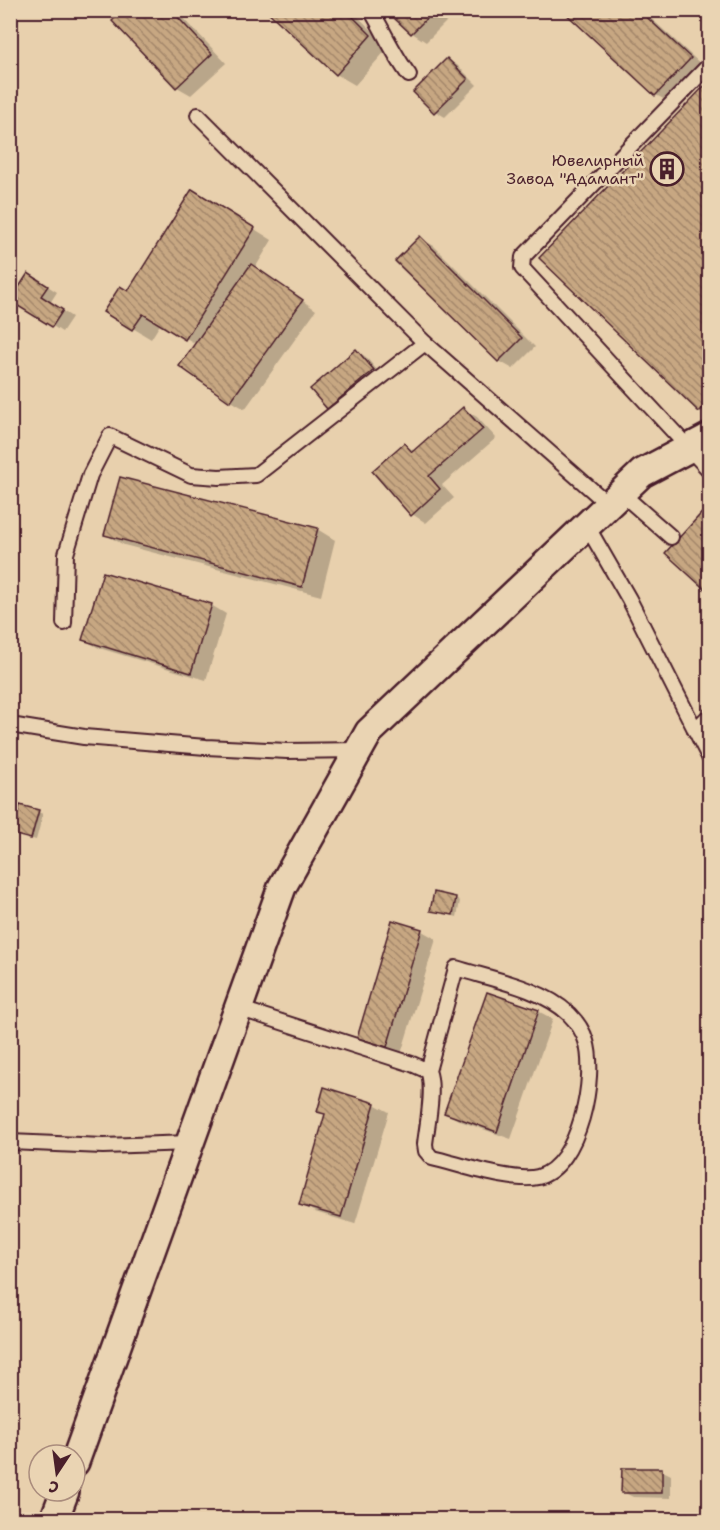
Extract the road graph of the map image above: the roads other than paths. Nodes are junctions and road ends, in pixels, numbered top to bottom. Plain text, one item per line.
1 (371, 10) edge
2 (710, 64) edge
3 (409, 75) dead end
4 (198, 115) dead end
5 (425, 343) junction
6 (698, 443) edge
7 (710, 471) edge
8 (615, 499) junction
9 (587, 526) junction
10 (671, 537) dead end
11 (64, 623) dead end
12 (710, 715) edge
13 (10, 725) edge
14 (695, 730) junction
15 (359, 750) junction
16 (710, 759) edge
17 (238, 1008) junction
18 (428, 1071) junction
19 (10, 1142) edge
20 (190, 1143) junction
21 (82, 1443) edge
22 (60, 1503) edge
23 (54, 1520) edge

1 - 3 lane
2 - 6 lane
4 - 5 lane
5 - 8 lane
5 - 11 lane
6 - 7 lane
6 - 8 street
8 - 9 street
8 - 10 lane
9 - 14 lane
9 - 15 street
12 - 14 lane
13 - 15 lane
14 - 16 lane
15 - 17 street
17 - 18 lane
17 - 20 street
18 - 18 lane
19 - 20 lane
20 - 21 street
22 - 23 street

